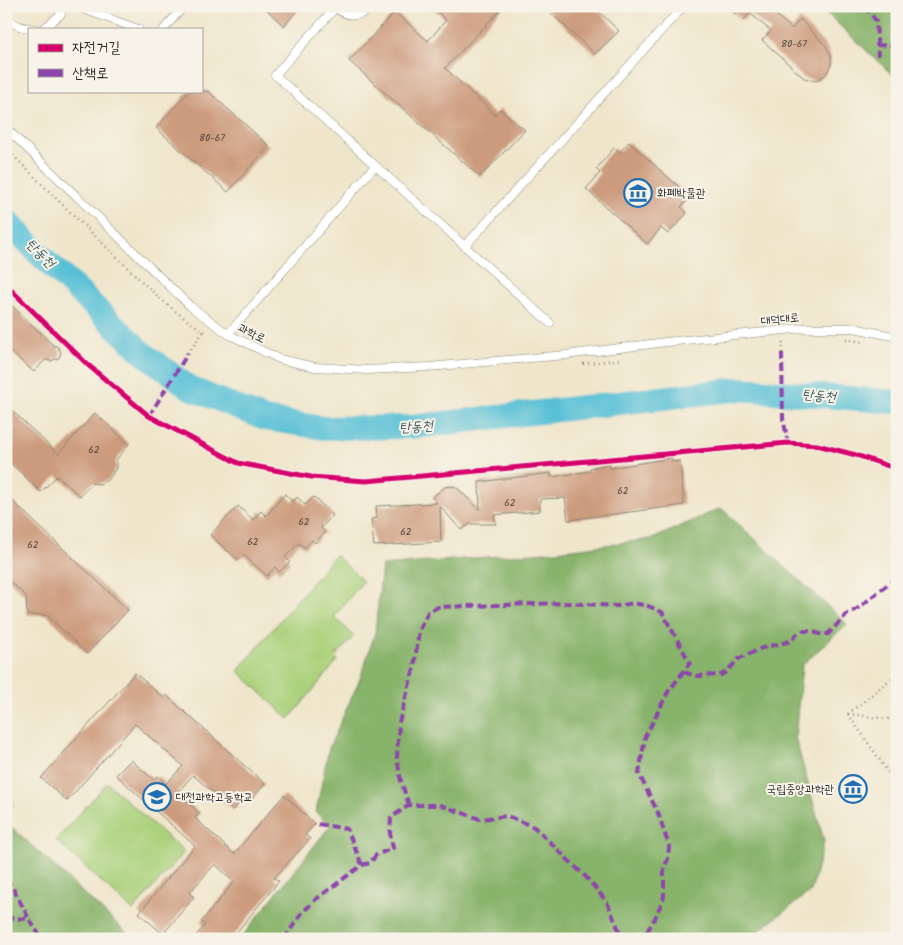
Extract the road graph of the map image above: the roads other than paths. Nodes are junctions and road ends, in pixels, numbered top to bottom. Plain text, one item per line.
1 (60, 6) edge
2 (75, 6) edge
3 (184, 6) edge
4 (373, 6) edge
5 (676, 6) edge
6 (335, 7) edge
7 (6, 18) edge
8 (28, 28) edge
9 (45, 28) edge
10 (135, 28) edge
11 (165, 28) edge
12 (6, 128) edge
13 (375, 166) junction
14 (465, 246) junction
15 (550, 323) dead end
16 (228, 334) junction
17 (897, 337) edge
18 (666, 342) joint

1 - 9 lane
2 - 10 lane
3 - 11 lane
4 - 6 lane
5 - 14 lane
6 - 13 lane
7 - 8 lane
12 - 16 lane, 과학로
13 - 14 lane
13 - 16 lane
14 - 15 lane
16 - 18 lane, 과학로
17 - 18 lane, 대덕대로

